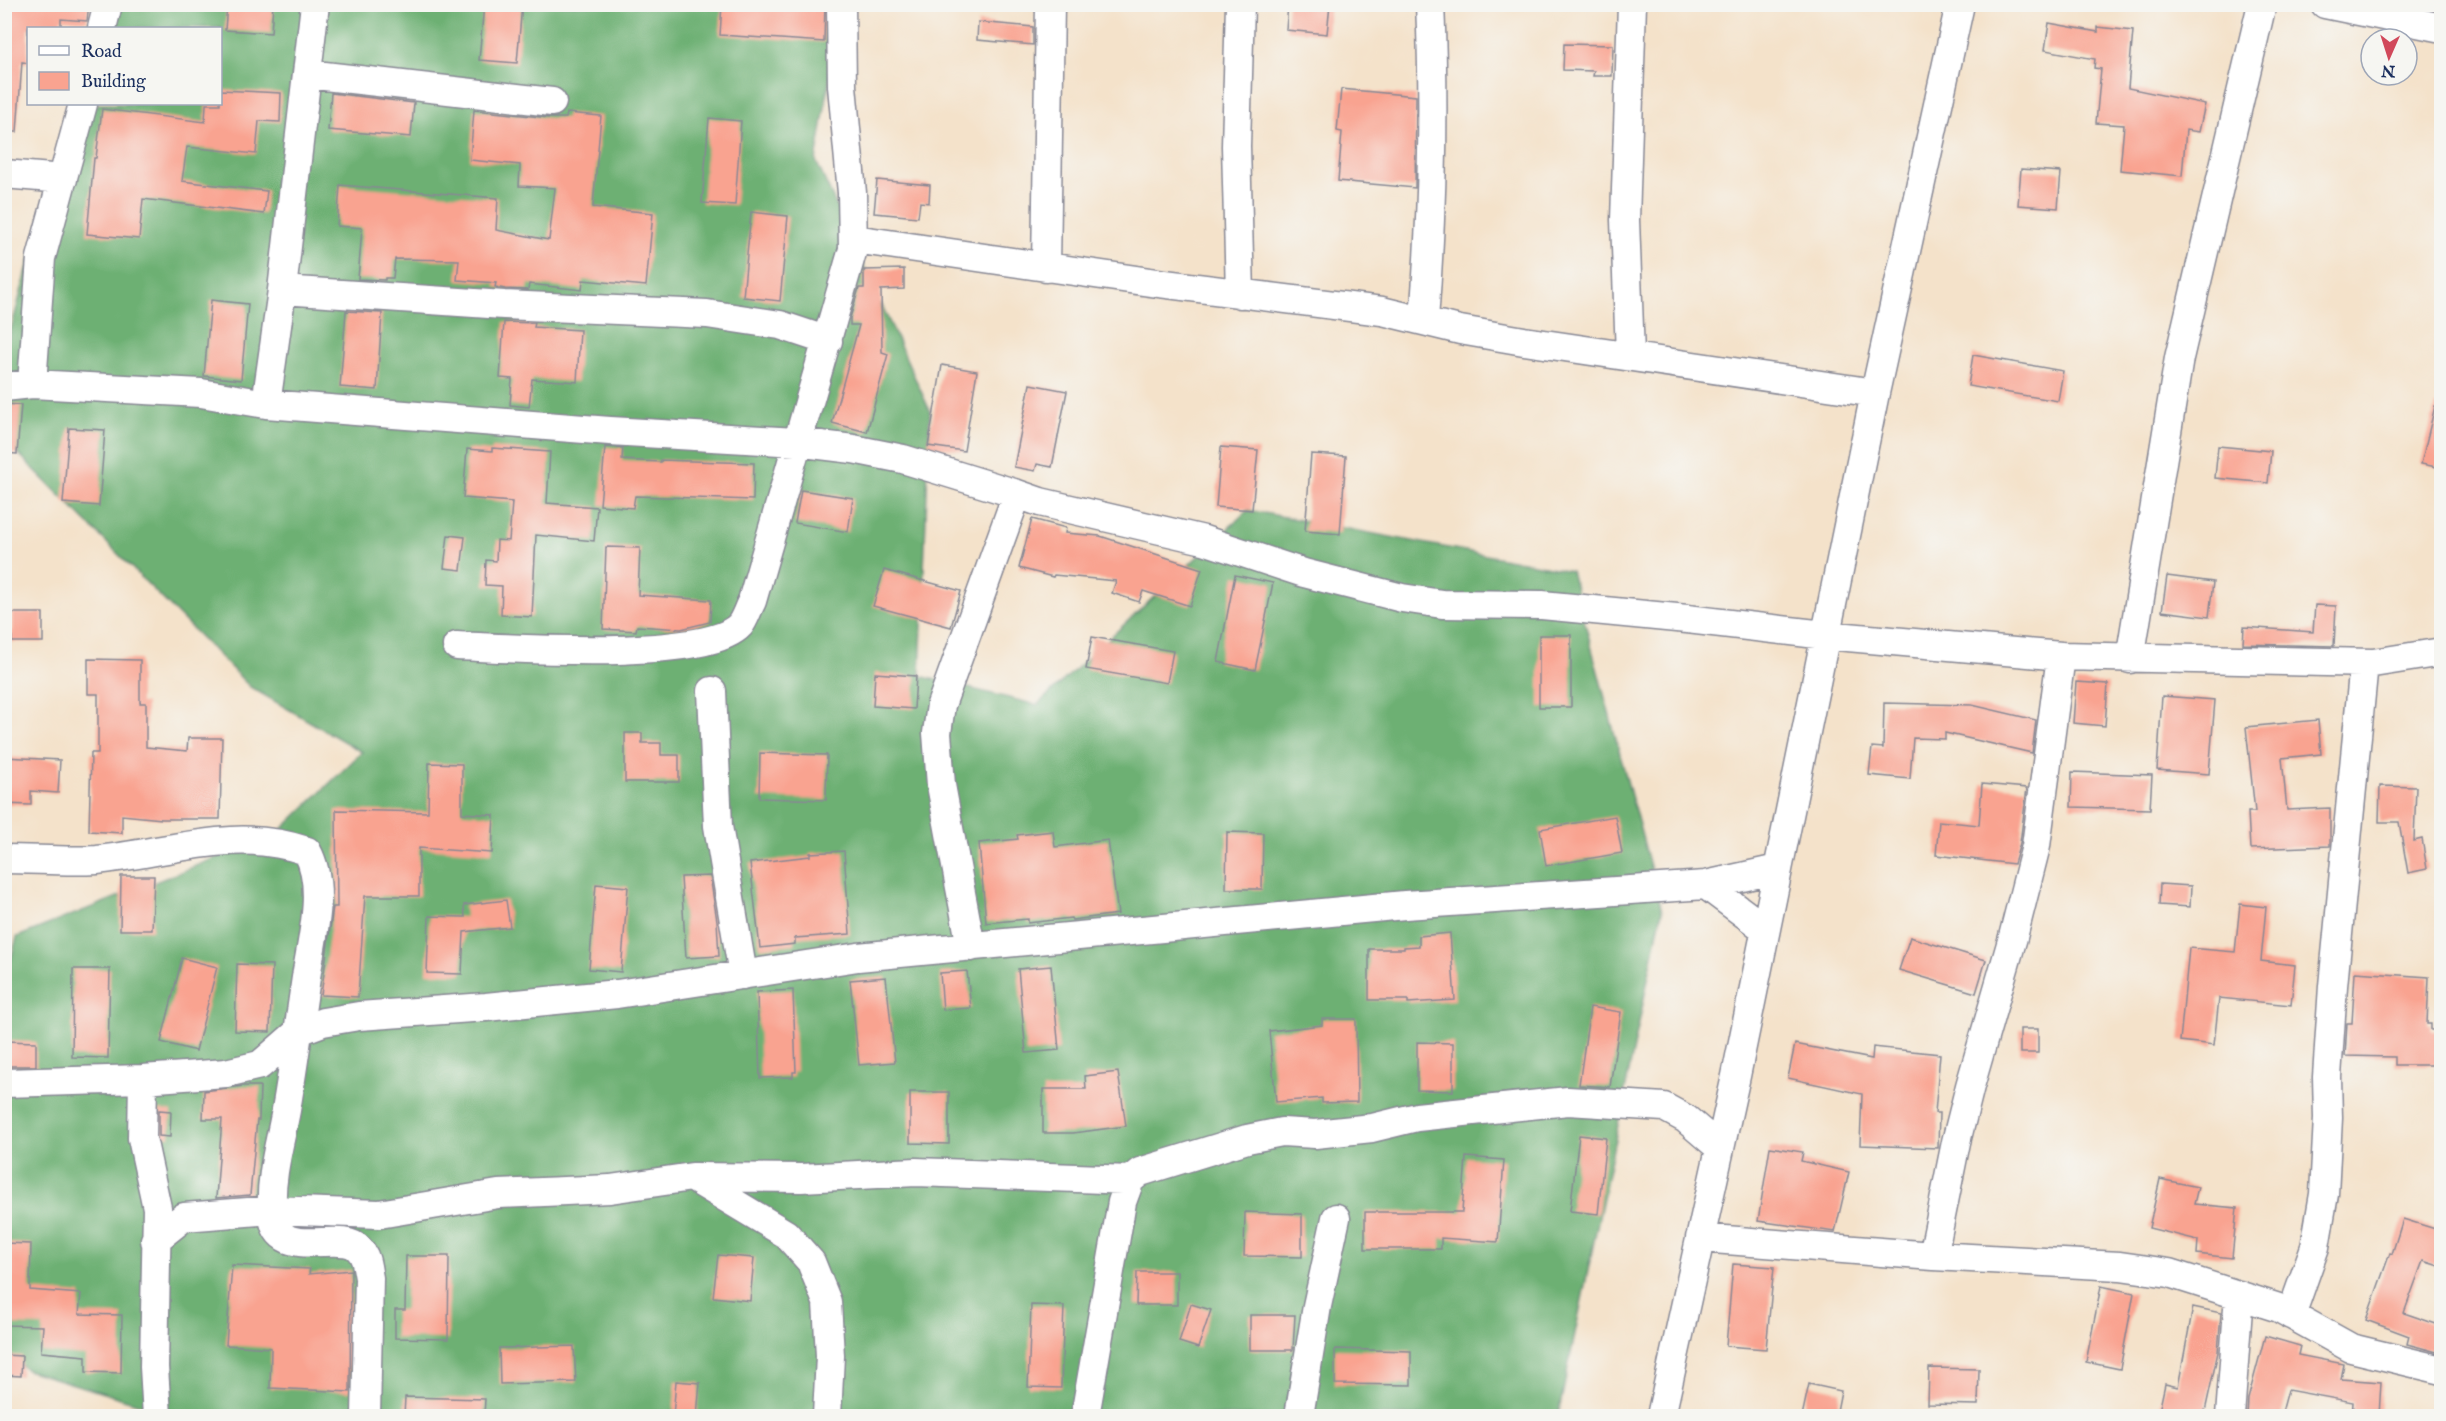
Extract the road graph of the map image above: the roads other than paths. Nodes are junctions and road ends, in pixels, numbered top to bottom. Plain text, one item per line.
1 (108, 4) edge
2 (315, 4) edge
3 (841, 4) edge
4 (1050, 4) edge
5 (1239, 4) edge
6 (1430, 4) edge
7 (1632, 4) edge
8 (1960, 4) edge
9 (2262, 4) edge
10 (2325, 4) edge
11 (102, 27) edge
12 (2442, 28) edge
13 (307, 74) junction
14 (552, 102) dead end
15 (83, 105) edge
16 (4, 174) edge
17 (63, 179) junction
18 (854, 238) junction
19 (1046, 268) junction
20 (282, 290) junction
21 (1240, 294) junction
22 (1424, 320) junction
23 (828, 341) junction
24 (1630, 355) junction
25 (18, 386) edge
26 (1875, 393) junction
27 (266, 404) junction
28 (796, 442) junction
29 (1017, 494) junction
30 (1825, 635) junction
31 (457, 646) dead end
32 (2442, 652) edge
33 (2061, 656) junction
34 (2130, 659) junction
35 (2364, 663) junction
36 (712, 691) dead end
37 (4, 859) edge
38 (1778, 868) junction
39 (1706, 885) junction
40 (1765, 929) junction
41 (971, 947) junction
42 (743, 975) junction
43 (299, 1031) junction
44 (143, 1079) junction
45 (4, 1083) edge
46 (1720, 1148) junction
47 (692, 1177) junction
48 (1130, 1180) junction
49 (272, 1210) junction
50 (1336, 1218) dead end
51 (1700, 1238) junction
52 (155, 1239) junction
53 (1933, 1256) junction
54 (2239, 1295) junction
55 (2291, 1314) junction
56 (2442, 1370) edge
57 (157, 1416) edge
58 (366, 1416) edge
59 (827, 1416) edge
60 (1085, 1416) edge
61 (1299, 1416) edge
62 (1661, 1416) edge
63 (2230, 1416) edge

1 - 11 street
2 - 13 street
3 - 18 street
4 - 19 street
5 - 21 street
6 - 22 street
7 - 24 street
8 - 26 street
9 - 34 street
10 - 12 street
13 - 14 street
13 - 20 street
15 - 17 street
16 - 17 street
17 - 25 street
18 - 19 street
18 - 23 street
19 - 21 street
20 - 23 street
20 - 27 street
21 - 22 street
22 - 24 street
23 - 28 street
24 - 26 street
25 - 27 street
26 - 30 street
27 - 28 street
28 - 29 street
28 - 31 street
29 - 30 street
29 - 41 street
30 - 33 street
30 - 38 street
32 - 35 street
33 - 34 street
33 - 53 street
34 - 35 street
35 - 55 street
36 - 42 street
37 - 43 street
38 - 39 street
38 - 40 street
39 - 40 street
39 - 41 street
40 - 46 street
41 - 42 street
42 - 43 street
43 - 44 street
43 - 49 street
44 - 45 street
44 - 52 street
46 - 48 street
46 - 51 street
47 - 48 street
47 - 49 street
47 - 59 street
48 - 60 street
49 - 52 street
49 - 58 street
50 - 61 street
51 - 53 street
51 - 62 street
52 - 57 street
53 - 54 street
54 - 55 street
54 - 63 street
55 - 56 street

